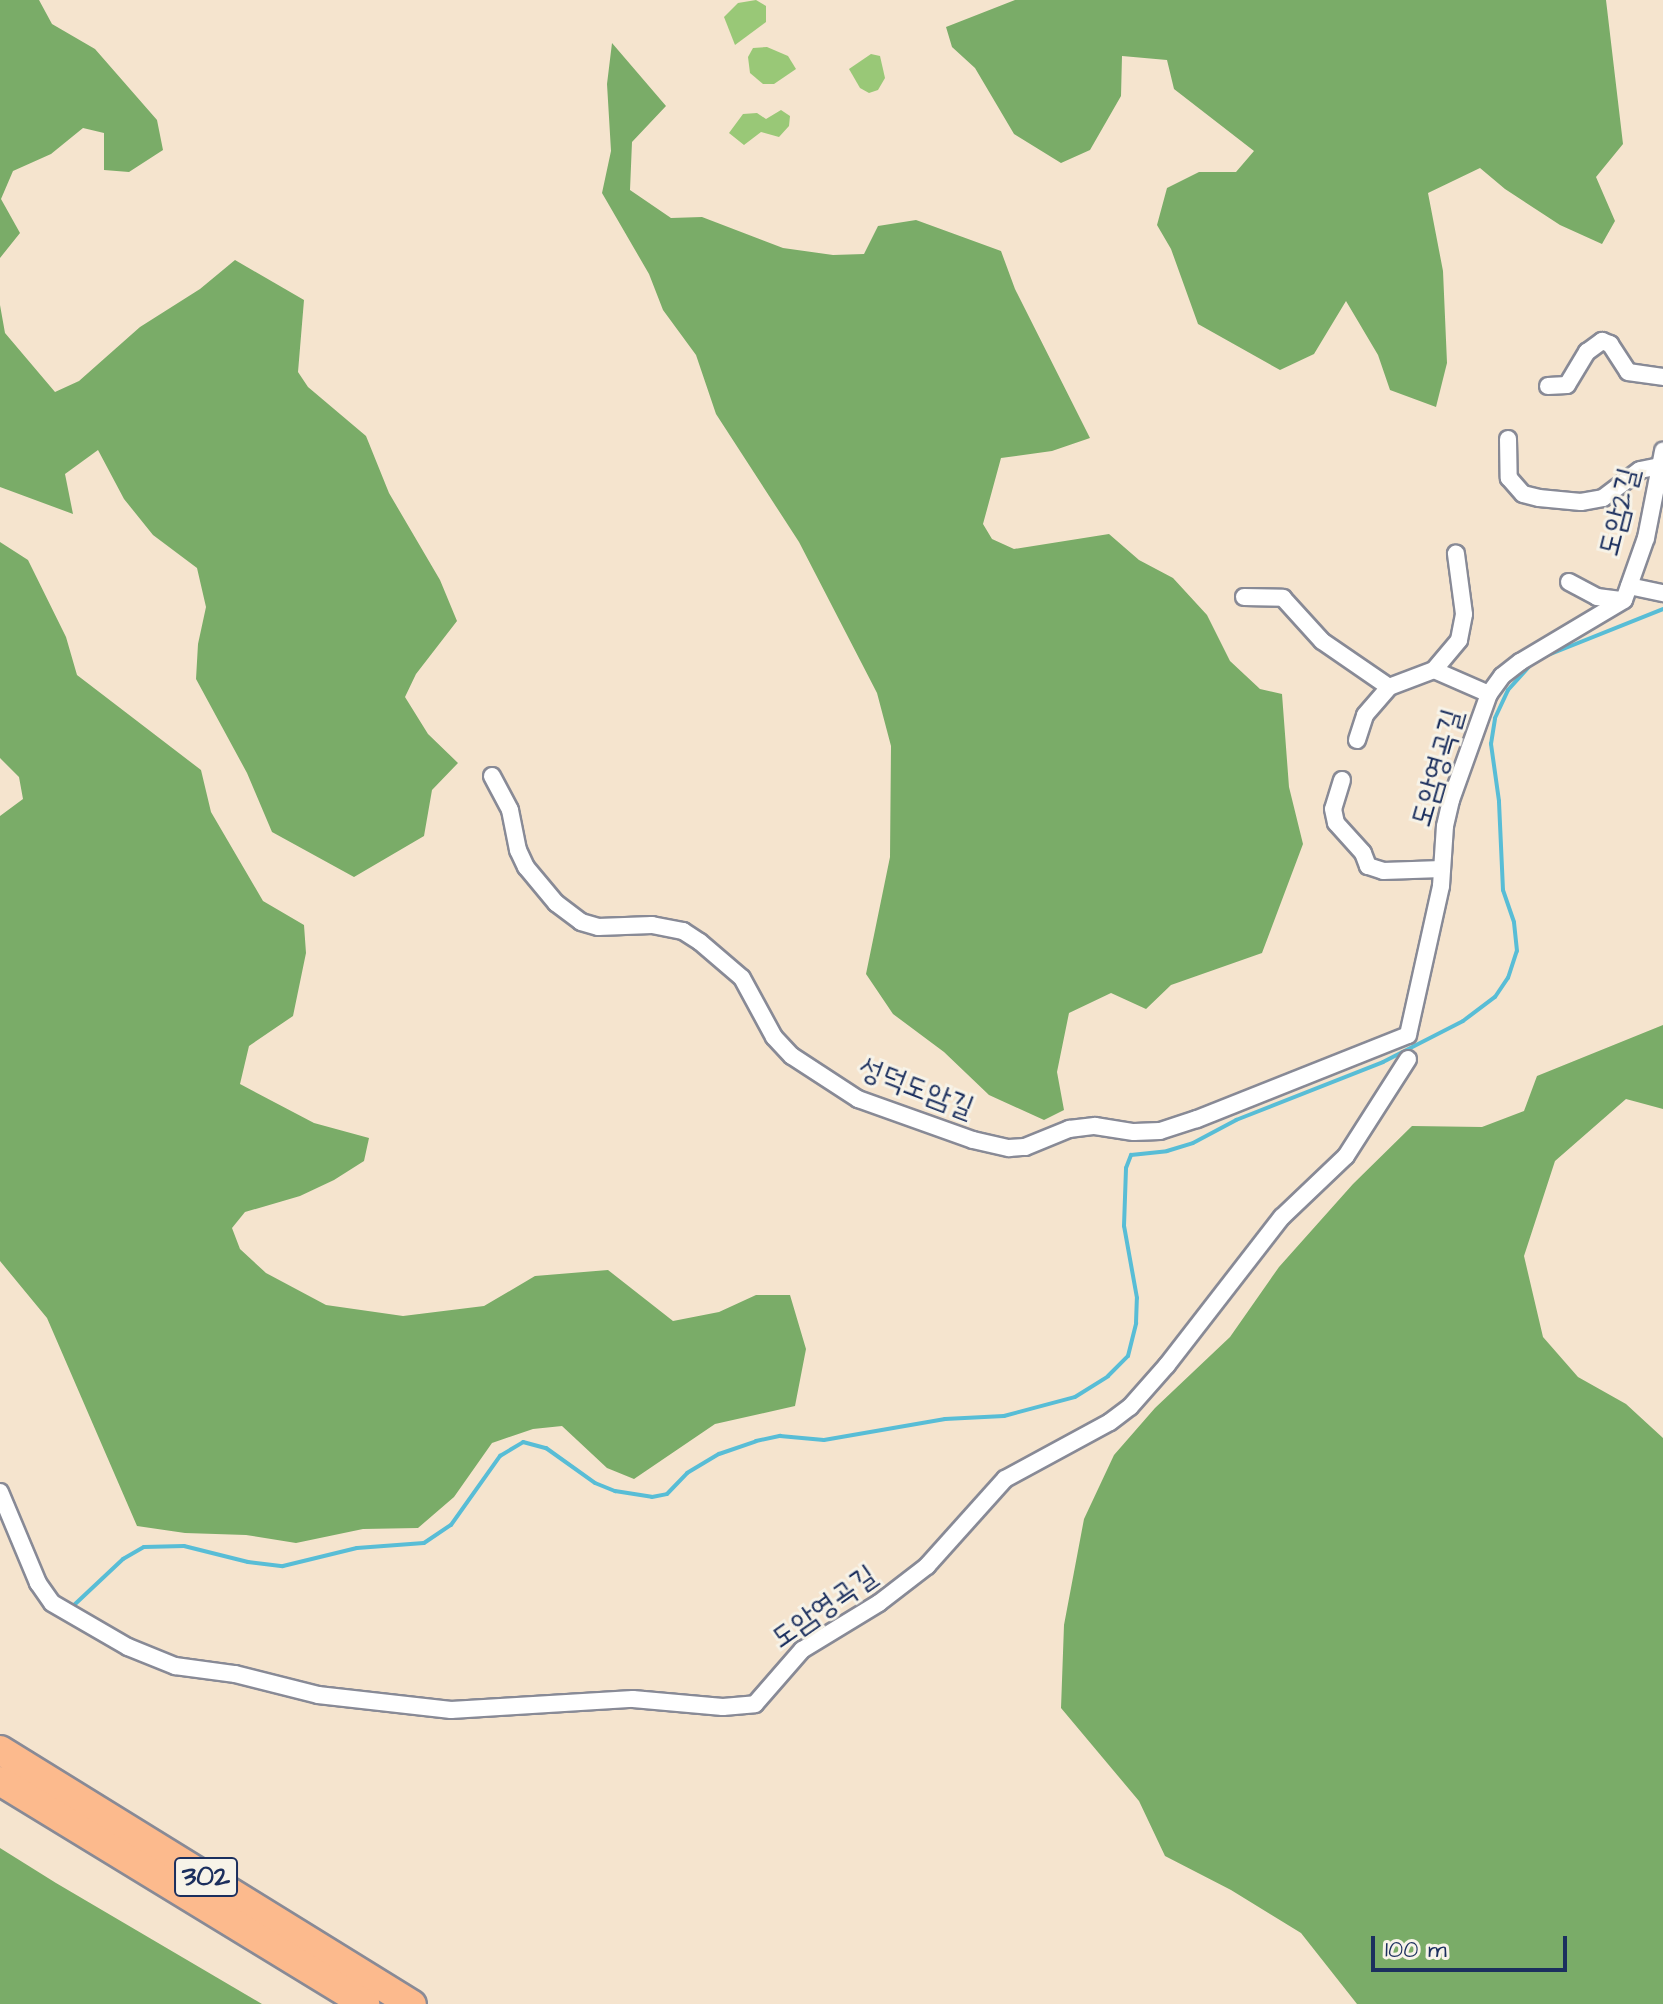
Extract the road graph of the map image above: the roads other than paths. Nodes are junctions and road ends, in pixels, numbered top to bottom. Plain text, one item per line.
1 (1663, 377) edge
2 (1548, 386) dead end
3 (1508, 439) dead end
4 (1662, 458) edge
5 (1456, 554) dead end
6 (1569, 582) dead end
7 (1625, 593) junction
8 (1663, 593) edge
9 (1244, 597) dead end
10 (1434, 670) junction
11 (1389, 687) junction
12 (1489, 694) junction
13 (1357, 740) dead end
14 (492, 776) dead end
15 (1342, 780) dead end
16 (1442, 869) junction
17 (1408, 1035) joint
18 (1408, 1059) dead end
19 (0, 1492) edge
20 (0, 1750) edge
21 (0, 1781) edge
22 (365, 2004) edge
23 (412, 2004) edge

1 - 2 street
3 - 4 street
4 - 7 street, 도암2길
5 - 10 street
6 - 7 street
7 - 8 street
7 - 12 street, 도암영곡길
9 - 11 street
10 - 11 street
10 - 12 street
11 - 13 street
12 - 16 street, 도암영곡길
14 - 17 street, 성덕도암길
15 - 16 street
16 - 17 street, 도암영곡길
18 - 19 street, 도암영곡길
20 - 23 highway, 302
21 - 22 highway, 302

